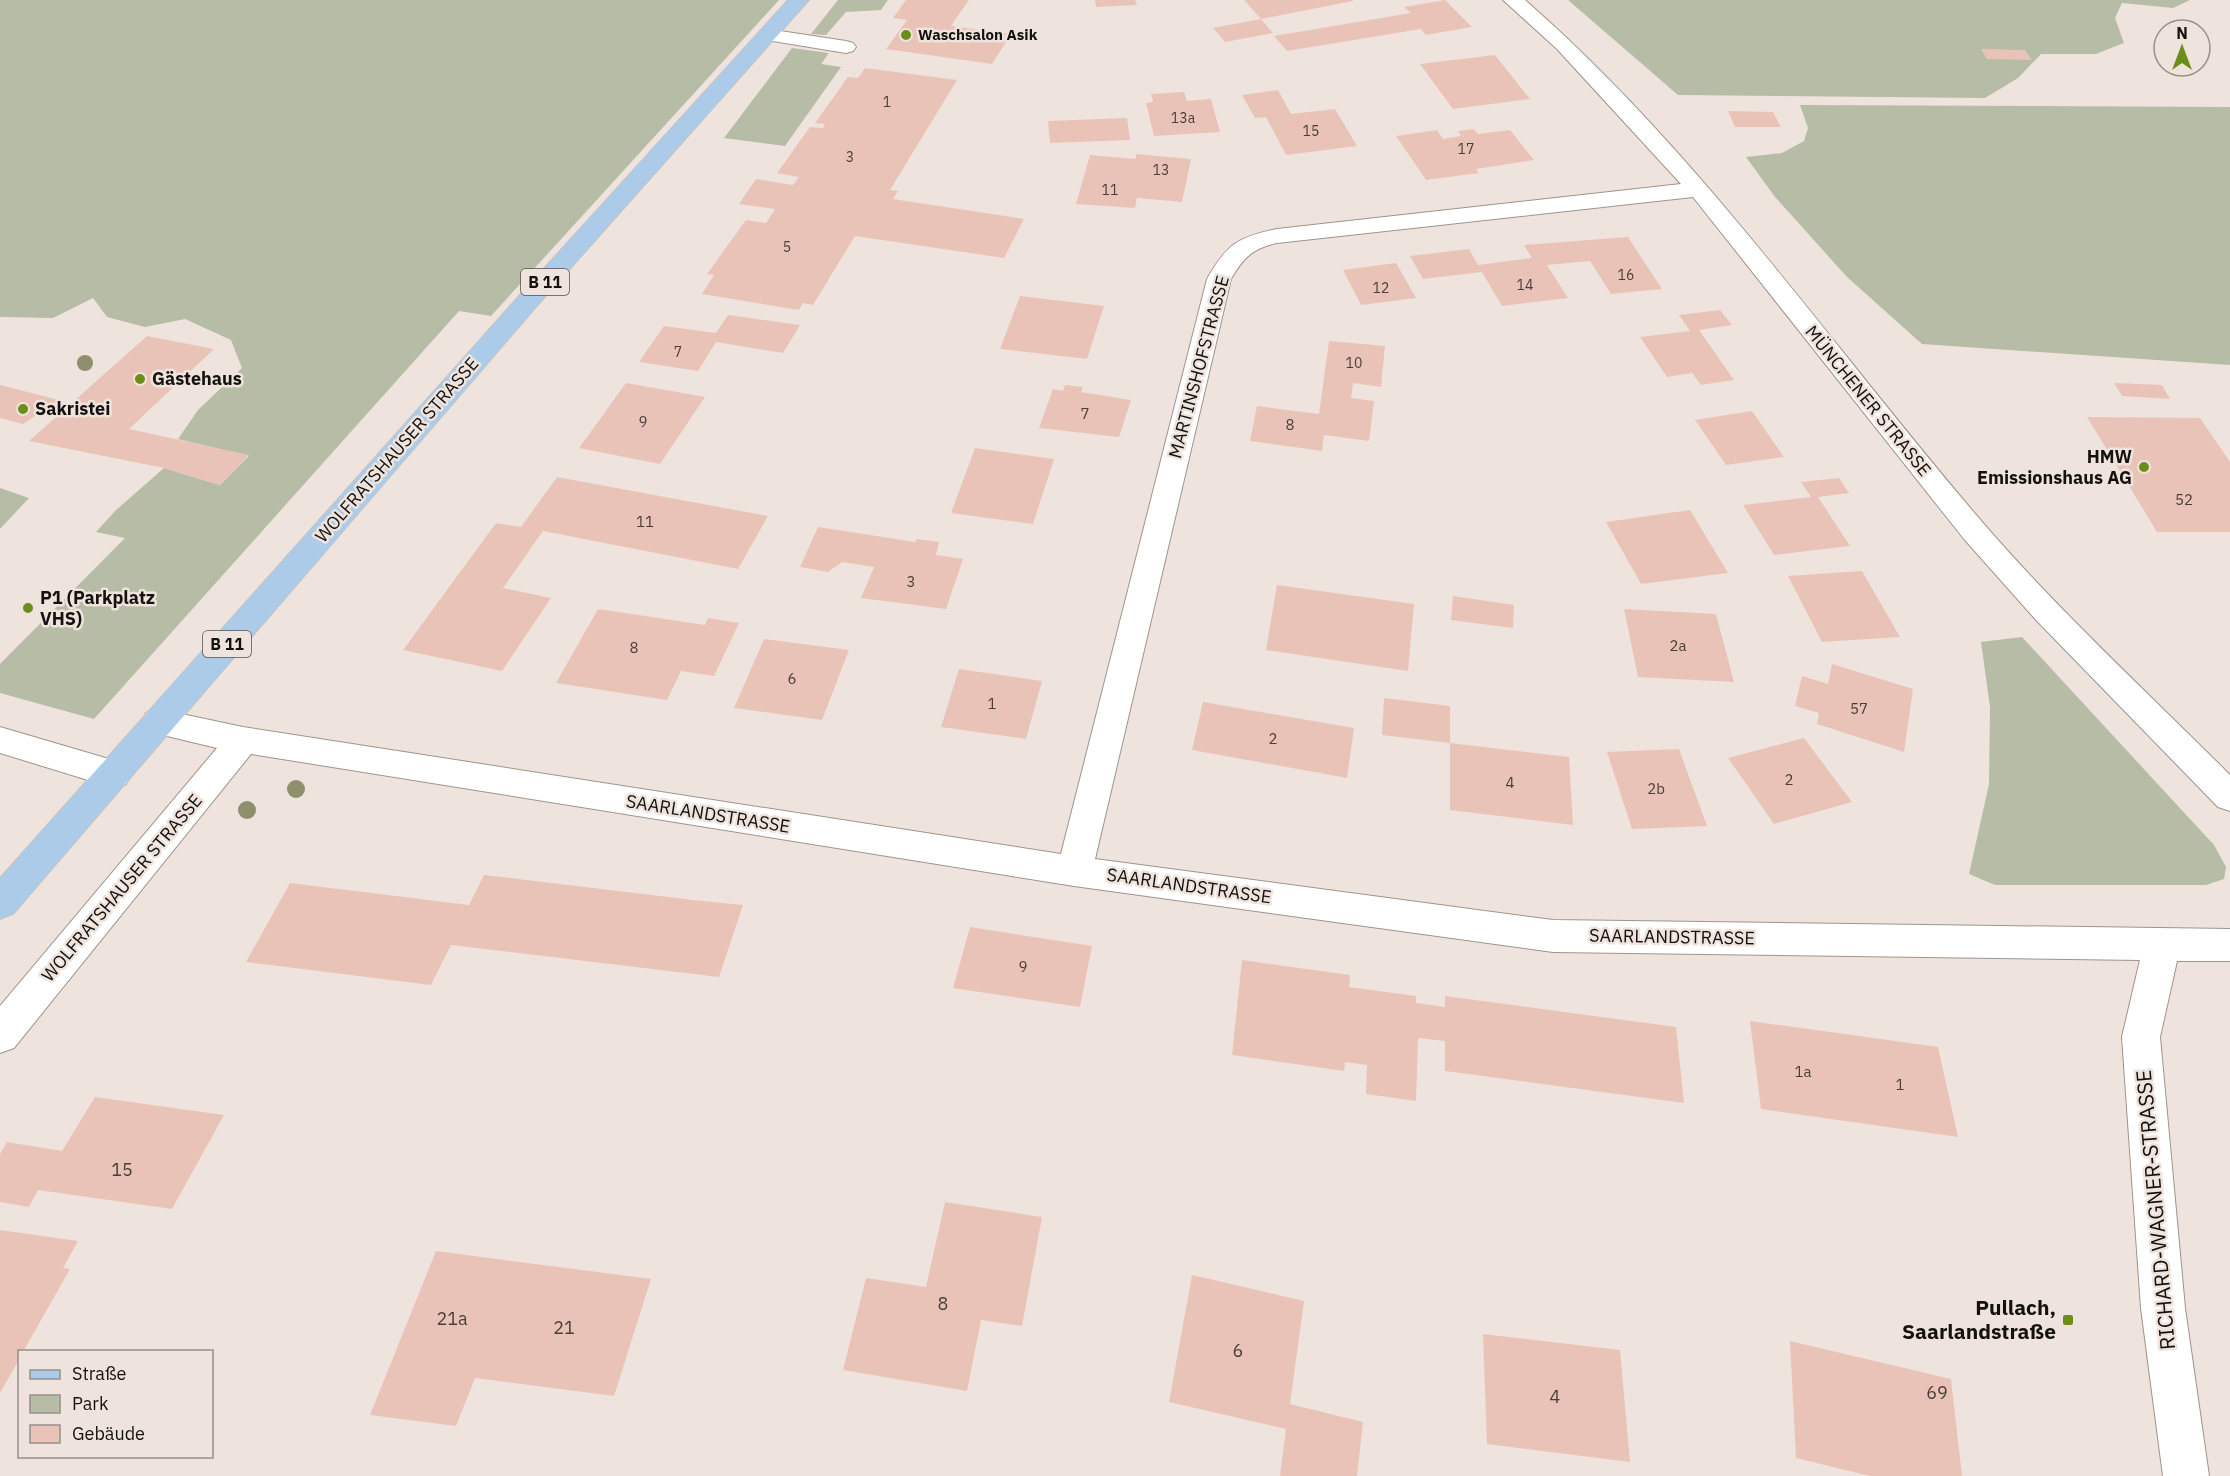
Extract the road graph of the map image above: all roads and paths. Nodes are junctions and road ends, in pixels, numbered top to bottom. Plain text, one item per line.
1 (799, 0) edge
2 (1513, 0) edge
3 (767, 35) junction
4 (846, 47) dead end
5 (1699, 189) junction
6 (158, 722) junction
7 (0, 740) edge
8 (243, 740) junction
9 (114, 774) junction
10 (2230, 797) edge
11 (1074, 871) junction
12 (0, 903) edge
13 (2162, 945) junction
14 (2230, 945) edge
15 (0, 1035) edge
16 (2186, 1476) edge

1 - 3 main road, WOLFRATSHAUSER STRASSE / B 11
2 - 5 street, MÜNCHENER STRASSE
3 - 4 street
3 - 6 main road, WOLFRATSHAUSER STRASSE / B 11
5 - 10 street, MÜNCHENER STRASSE
5 - 11 street, MARTINSHOFSTRASSE
6 - 8 street, SAARLANDSTRASSE
6 - 9 main road, WOLFRATSHAUSER STRASSE / B 11
7 - 9 street
8 - 11 street, SAARLANDSTRASSE
8 - 15 street, WOLFRATSHAUSER STRASSE
9 - 12 main road, WOLFRATSHAUSER STRASSE / B 11
11 - 13 street, SAARLANDSTRASSE
13 - 14 street, SAARLANDSTRASSE
13 - 16 street, RICHARD-WAGNER-STRASSE

